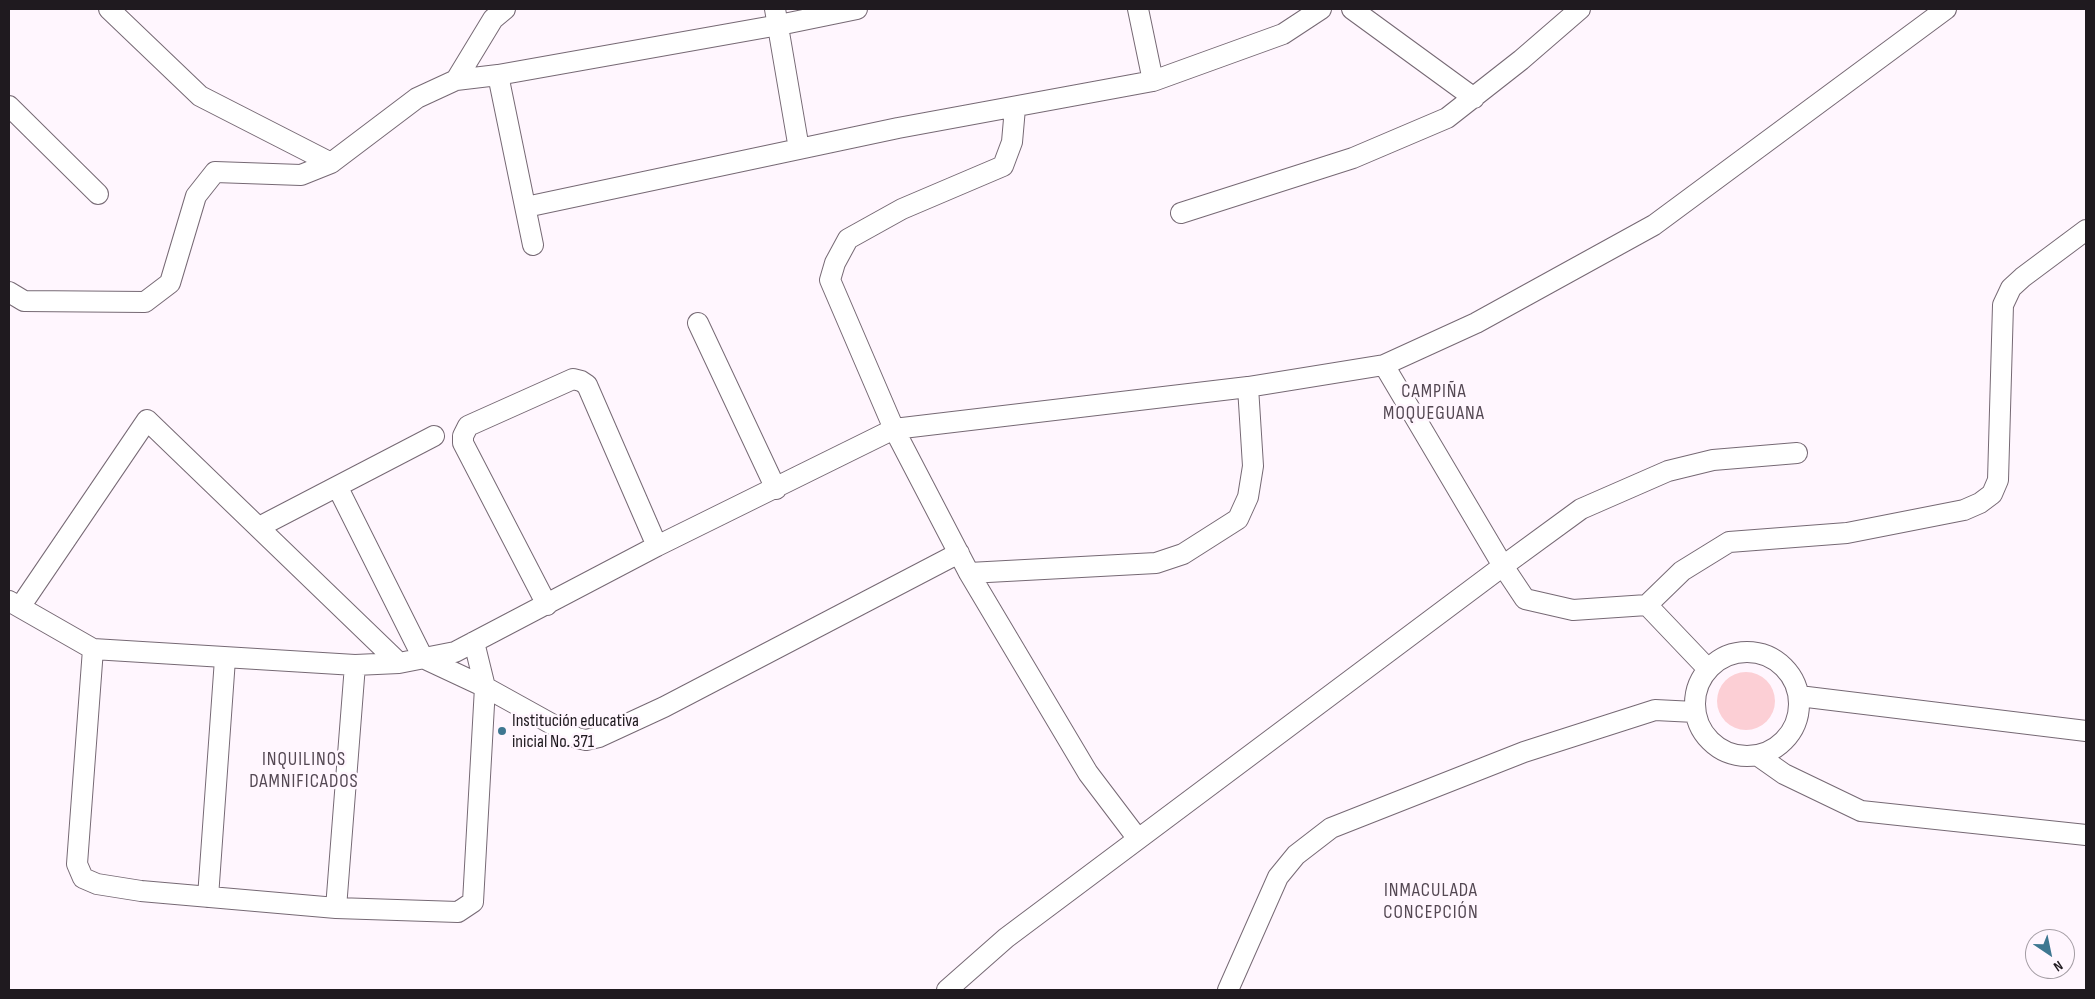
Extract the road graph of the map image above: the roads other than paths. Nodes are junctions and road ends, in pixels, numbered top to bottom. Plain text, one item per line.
1 (110, 9) edge
2 (505, 9) edge
3 (857, 9) edge
4 (1138, 9) edge
5 (1321, 9) edge
6 (1352, 9) edge
7 (1579, 9) edge
8 (1946, 9) edge
9 (777, 17) edge
10 (498, 74) junction
11 (456, 80) junction
12 (1152, 82) junction
13 (1474, 98) junction
14 (9, 106) edge
15 (1015, 108) junction
16 (799, 149) junction
17 (331, 163) junction
18 (98, 194) dead end
19 (526, 207) junction
20 (1181, 213) dead end
21 (2086, 230) edge
22 (533, 245) dead end
23 (9, 292) edge
24 (698, 323) dead end
25 (1384, 365) junction
26 (1248, 387) junction
27 (894, 429) junction
28 (434, 436) dead end
29 (1796, 453) dead end
30 (338, 488) junction
31 (776, 489) junction
32 (259, 527) junction
33 (657, 546) junction
34 (959, 553) junction
35 (1503, 566) junction
36 (969, 573) junction
37 (14, 604) edge
38 (547, 605) junction
39 (1647, 605) junction
40 (474, 642) junction
41 (93, 649) junction
42 (423, 658) junction
43 (225, 659) junction
44 (399, 663) junction
45 (355, 665) junction
46 (1708, 669) junction
47 (485, 687) junction
48 (1799, 696) junction
49 (1695, 712) junction
50 (2086, 731) edge
51 (1757, 755) junction
52 (2086, 835) edge
53 (1138, 839) junction
54 (208, 897) junction
55 (336, 908) junction
56 (947, 990) edge
57 (1228, 990) edge

1 - 17 street
2 - 11 street
3 - 9 street
4 - 12 street
5 - 12 street
6 - 13 street
7 - 13 street
8 - 25 street
9 - 10 street
9 - 16 street
10 - 11 street
10 - 19 street
11 - 17 street
12 - 15 street
13 - 20 street
14 - 18 street
15 - 16 street
15 - 27 street
16 - 19 street
17 - 23 street
19 - 22 street
21 - 39 street
24 - 31 street
25 - 26 street
25 - 35 street
26 - 27 street
26 - 36 street
27 - 31 street
27 - 34 street
28 - 30 street
29 - 35 street
30 - 32 street
30 - 42 street
31 - 33 street
32 - 37 street
32 - 44 street
33 - 38 street
33 - 38 street
34 - 36 street
34 - 47 street
35 - 39 street
35 - 53 street
36 - 53 street
37 - 41 street
38 - 40 street
39 - 46 street
40 - 42 street
40 - 47 street
41 - 43 street
41 - 54 street
42 - 44 street
42 - 47 street
43 - 45 street
43 - 54 street
44 - 45 street
45 - 55 street
46 - 48 street
46 - 49 street
47 - 55 street
48 - 50 street
48 - 51 street
49 - 51 street
49 - 57 street
51 - 52 street
53 - 56 street
54 - 55 street

